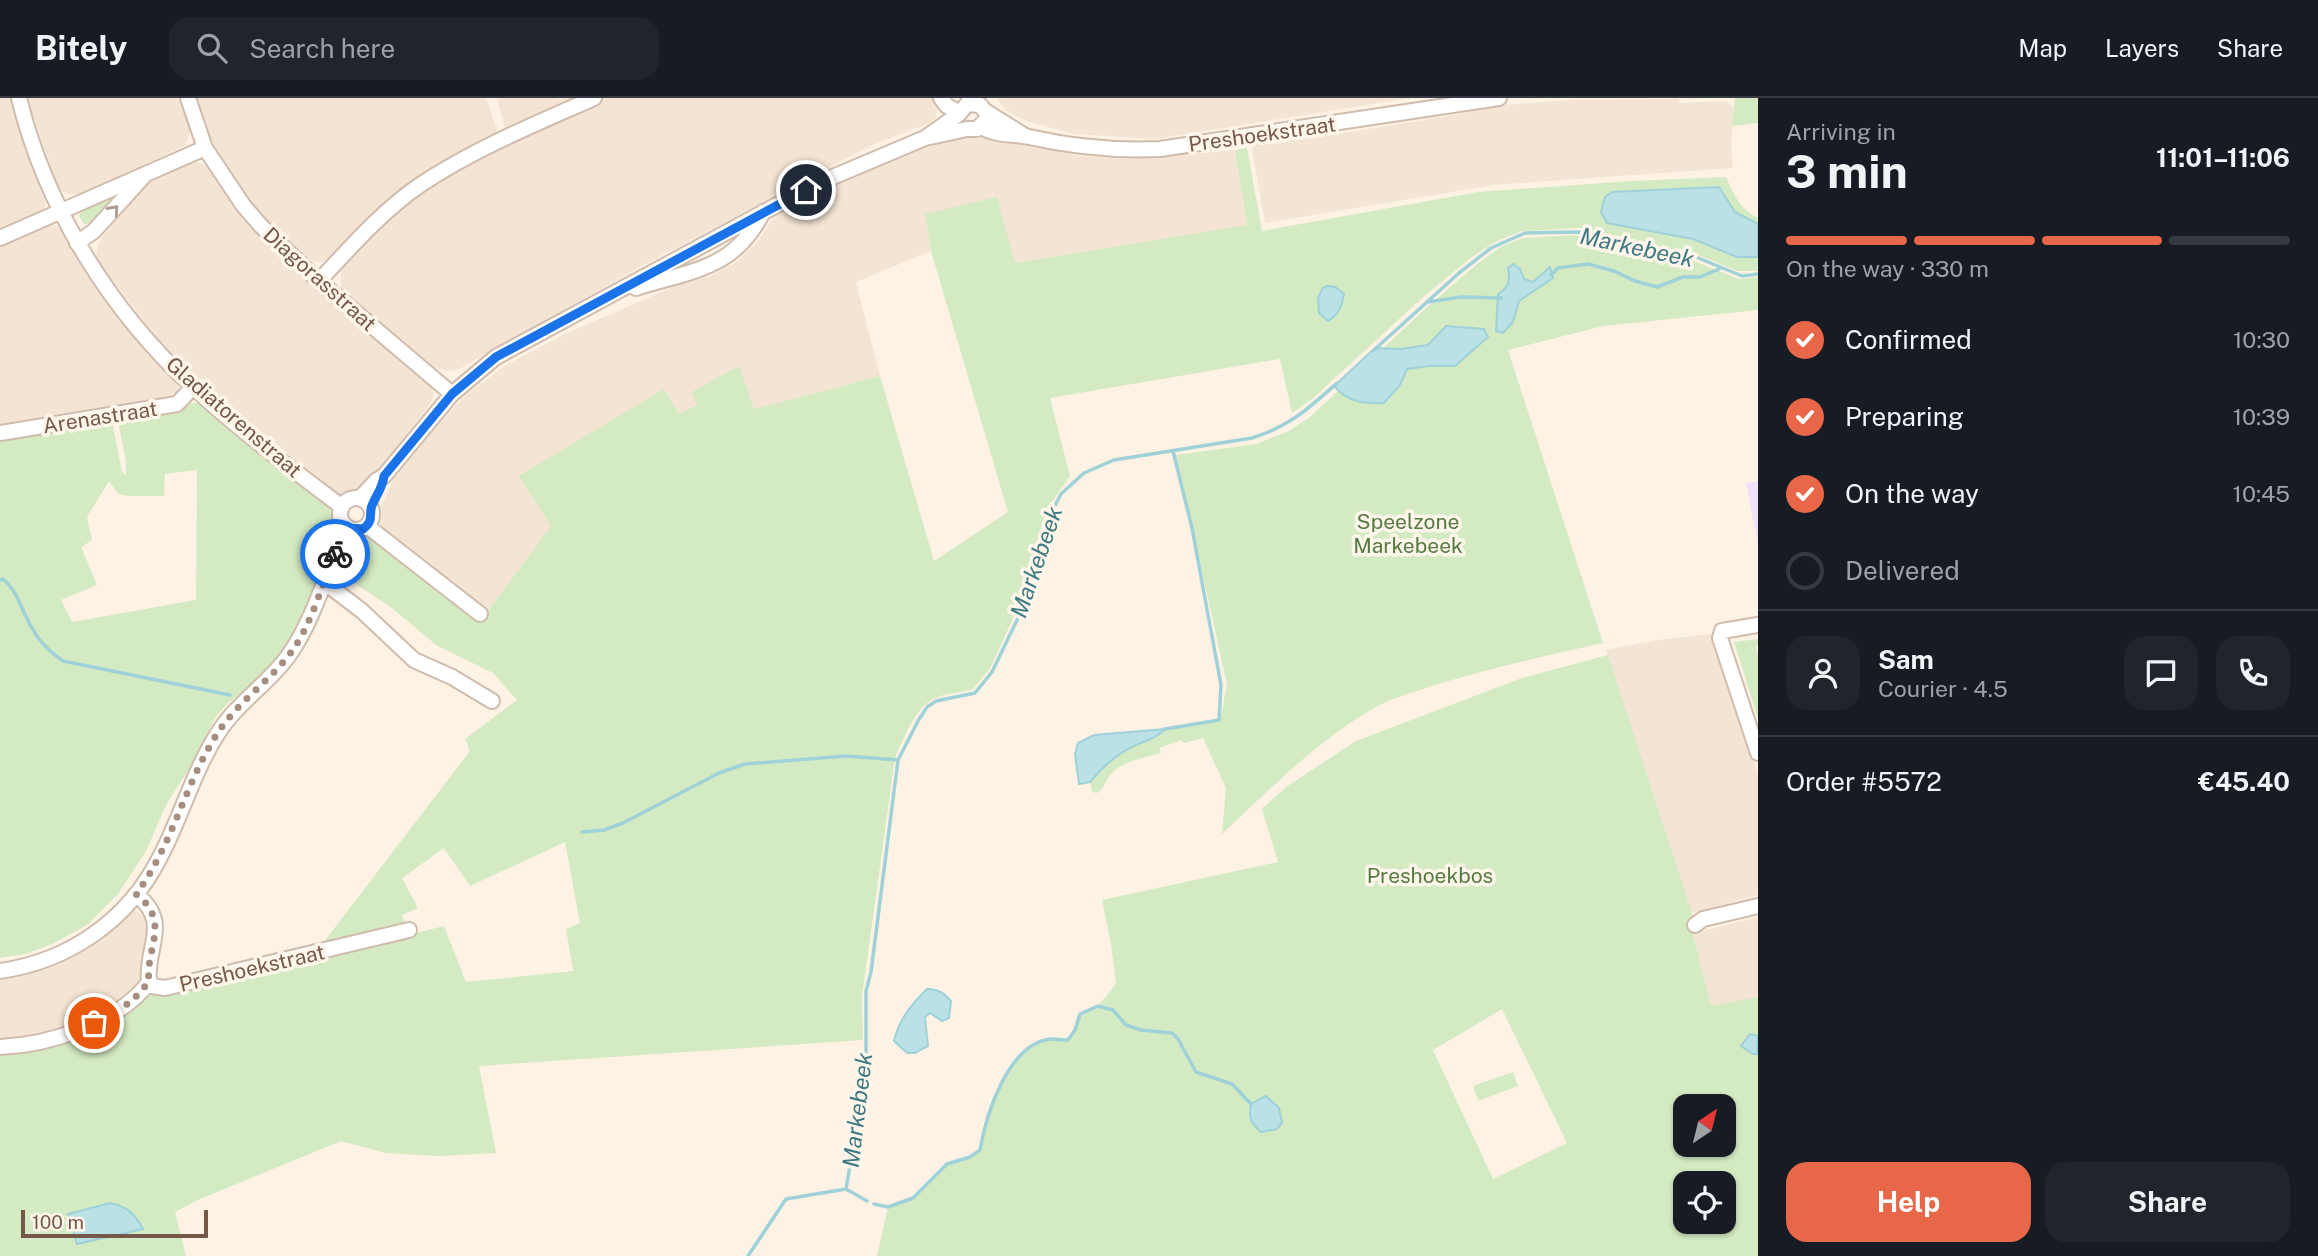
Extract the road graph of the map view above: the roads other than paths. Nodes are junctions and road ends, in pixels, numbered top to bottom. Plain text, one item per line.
1 (19, 98) edge
2 (188, 98) edge
3 (594, 98) edge
4 (941, 98) edge
5 (1499, 98) edge
6 (1435, 102) edge
7 (971, 105) edge
8 (974, 128) junction
9 (1026, 136) junction
10 (925, 138) junction
11 (205, 148) junction
12 (148, 173) junction
13 (59, 210) junction
14 (764, 212) junction
15 (0, 238) edge
16 (77, 243) junction
17 (319, 281) junction
18 (602, 300) junction
19 (193, 387) junction
20 (452, 394) junction
21 (0, 433) edge
22 (365, 503) junction
23 (342, 507) junction
24 (367, 526) junction
25 (348, 528) junction
26 (324, 582) junction
27 (480, 614) dead end
28 (1758, 625) edge
29 (492, 701) dead end
30 (1758, 752) edge
31 (136, 894) junction
32 (1758, 906) edge
33 (1695, 925) dead end
34 (409, 930) dead end
35 (0, 971) edge
36 (149, 982) junction
37 (0, 1047) edge

1 - 13 street, Gladiatorenstraat
2 - 11 street, Diagorasstraat
3 - 17 street
4 - 7 street
5 - 6 street, Preshoekstraat
6 - 9 street, Preshoekstraat
7 - 8 street
7 - 8 street
7 - 9 street, Preshoekstraat
7 - 10 street, Preshoekstraat
8 - 9 street, Preshoekstraat
8 - 10 street, Preshoekstraat
10 - 14 street, Preshoekstraat
11 - 12 street
11 - 17 street, Diagorasstraat
12 - 13 street
16 -> 12 street
13 - 15 street
13 - 16 street, Gladiatorenstraat
14 - 18 street, Preshoekstraat
14 - 18 street, Preshoekstraat
16 - 19 street, Gladiatorenstraat
17 - 20 street, Diagorasstraat
18 - 20 street, Preshoekstraat
19 - 21 street, Arenastraat
19 - 23 street, Gladiatorenstraat
20 - 22 street, Preshoekstraat
22 - 23 street
22 - 24 street
23 - 25 street
24 - 25 street
24 - 27 street
25 - 26 street
26 - 29 street
26 - 31 street
28 - 30 street
31 - 35 street
31 - 36 street, Preshoekstraat
32 - 33 street
34 - 36 street, Preshoekstraat
36 - 37 street

